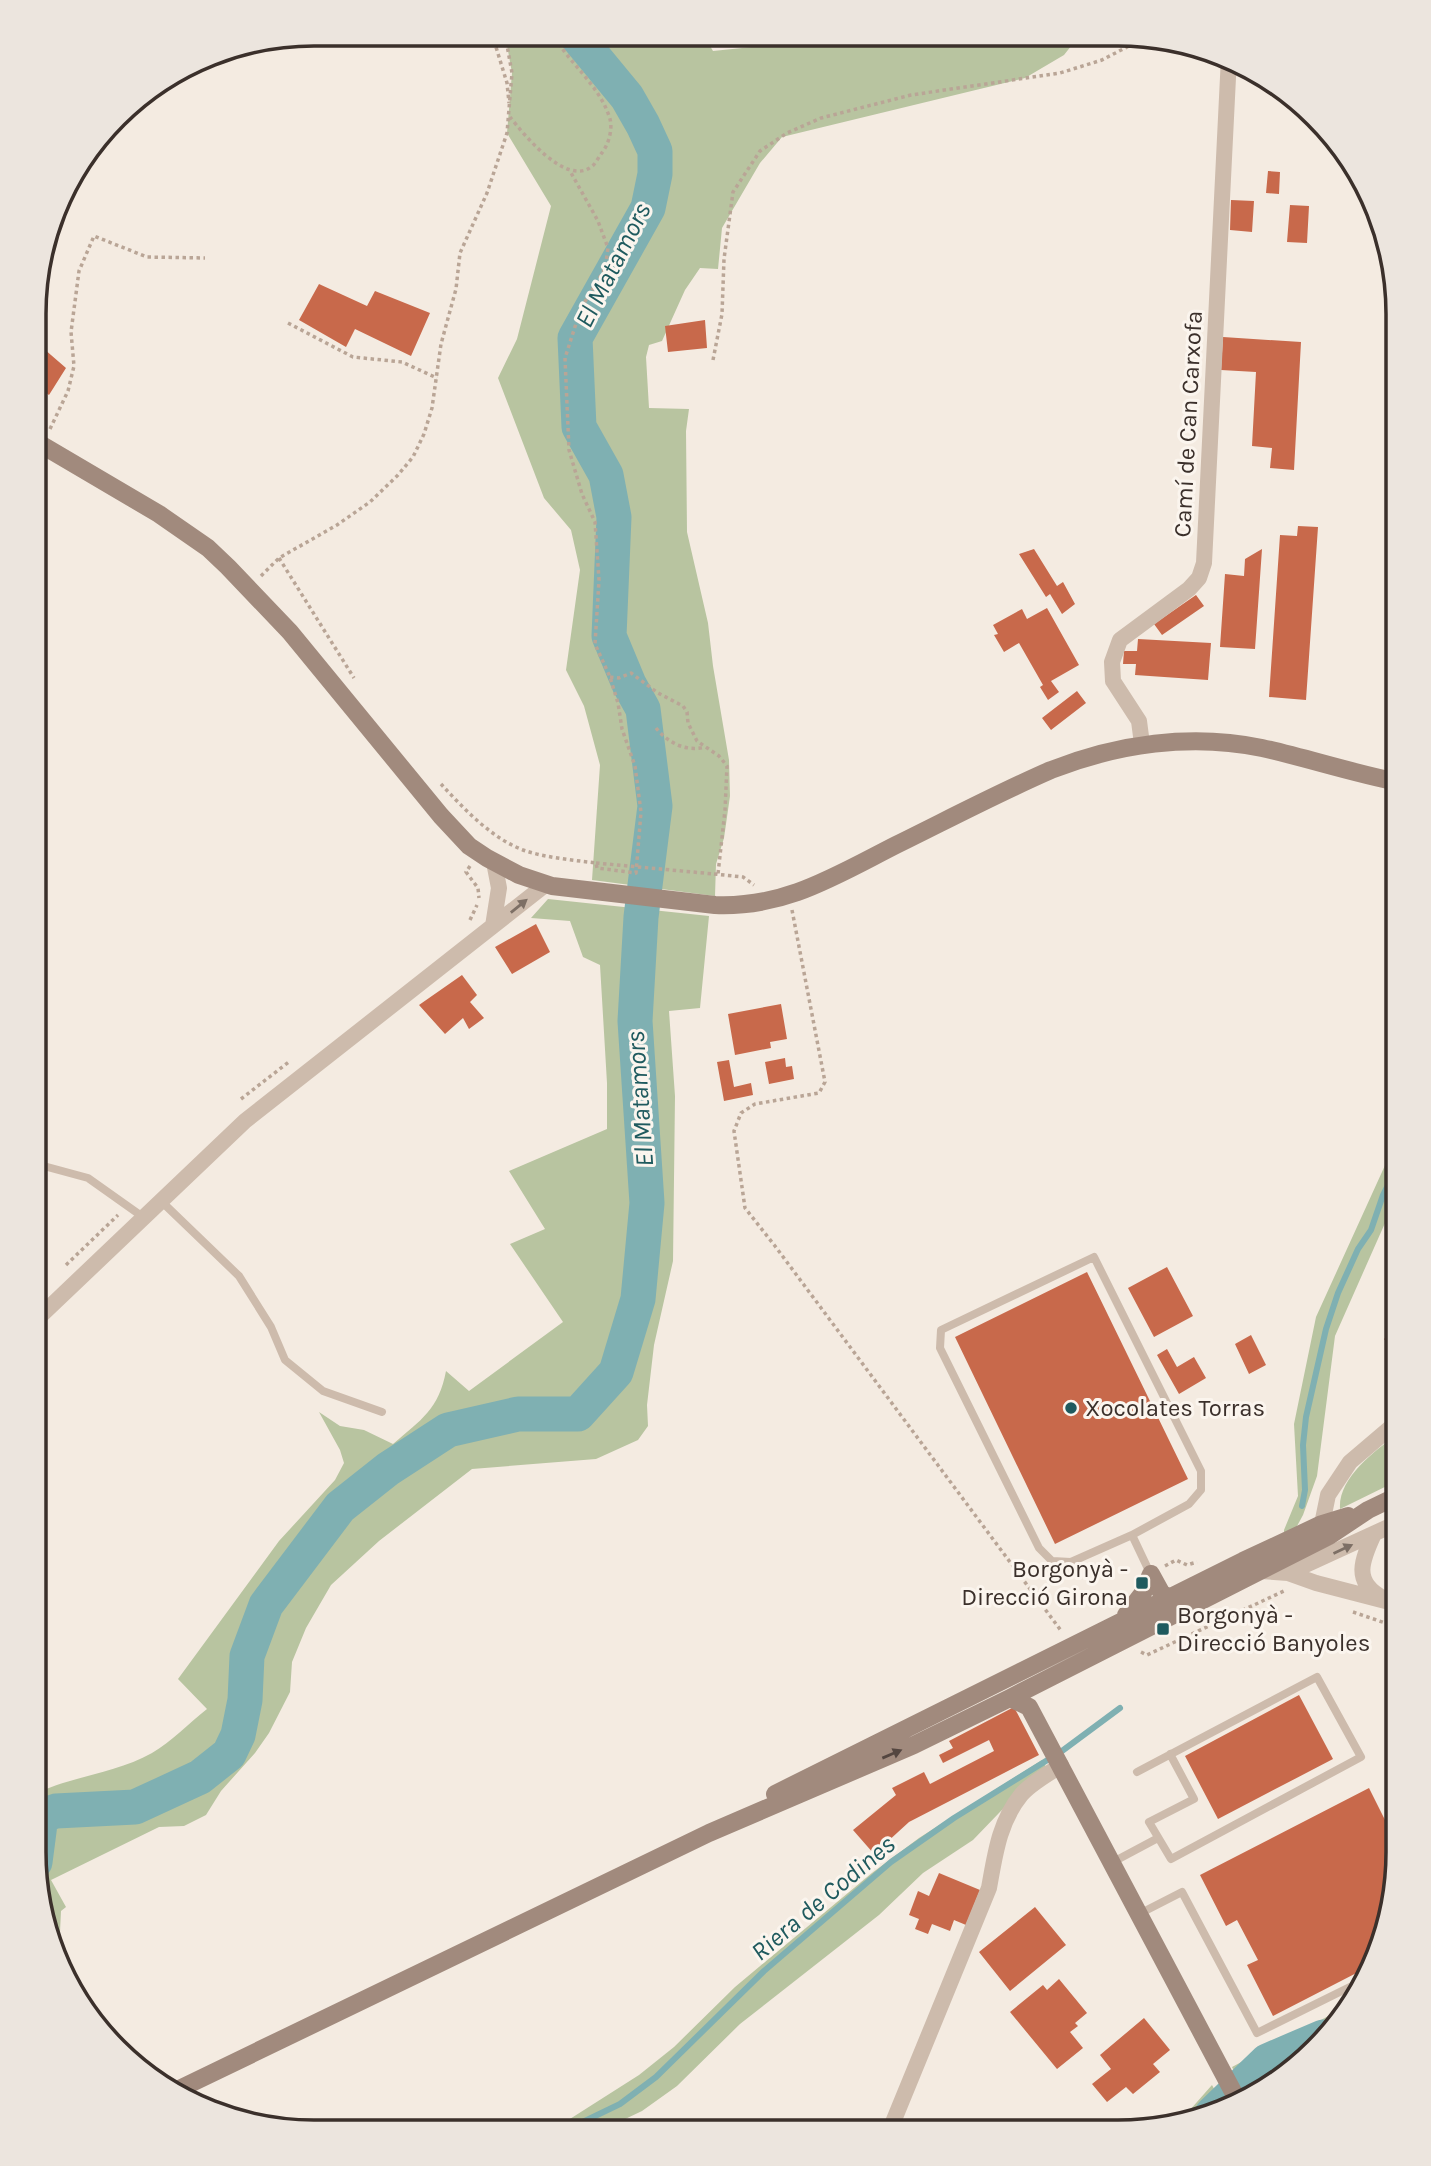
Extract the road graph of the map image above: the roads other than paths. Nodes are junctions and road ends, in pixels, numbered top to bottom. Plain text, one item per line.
1 (1228, 70) edge
2 (46, 447) edge
3 (1143, 744) junction
4 (1386, 779) edge
5 (494, 862) junction
6 (545, 885) junction
7 (493, 926) junction
8 (46, 1167) edge
9 (161, 1201) junction
10 (143, 1217) junction
11 (46, 1310) edge
12 (382, 1412) dead end
13 (1386, 1431) edge
14 (1386, 1501) edge
15 (1368, 1510) junction
16 (1322, 1524) junction
17 (1386, 1528) edge
18 (1374, 1534) junction
19 (1132, 1535) junction
20 (1261, 1571) junction
21 (1151, 1574) junction
22 (1212, 1576) junction
23 (1287, 1582) junction
24 (1163, 1598) junction
25 (1386, 1599) edge
26 (1386, 1601) edge
27 (1115, 1624) junction
28 (1097, 1633) junction
29 (1087, 1658) junction
30 (1024, 1696) junction
31 (878, 1742) junction
32 (1170, 1754) junction
33 (1061, 1765) junction
34 (1137, 1772) dead end
35 (709, 1833) junction
36 (1158, 1838) junction
37 (1113, 1862) junction
38 (1139, 1914) junction
39 (1350, 1987) edge
40 (183, 2087) edge
41 (1234, 2094) edge
42 (895, 2120) edge

1 - 3 street, Camí de Can Carxofa
2 - 5 main road
3 - 4 main road
3 - 6 main road
5 - 6 main road
5 - 7 street
7 -> 6 street
7 - 9 street
8 - 10 lane
9 - 10 street
9 - 12 lane
10 - 11 street
13 - 16 street
14 - 15 main road
15 - 16 main road
15 - 20 main road
16 - 22 main road
17 - 18 street
23 -> 18 street
18 - 25 street
19 - 19 lane
19 - 21 lane
20 - 23 street
20 - 24 main road
20 - 29 main road
21 - 22 main road
21 - 24 main road
21 - 27 main road
22 - 24 main road
23 - 26 street
24 - 27 main road
24 - 29 main road
27 - 28 main road
28 - 30 main road
28 - 31 main road
29 - 30 main road
30 - 31 main road
30 - 33 main road
35 -> 30 main road
31 - 35 main road
32 - 34 lane
32 - 36 lane
32 - 36 lane
33 - 37 main road
33 - 42 street
35 - 40 main road
36 - 37 lane
37 - 38 main road
38 - 39 lane
38 - 41 main road

